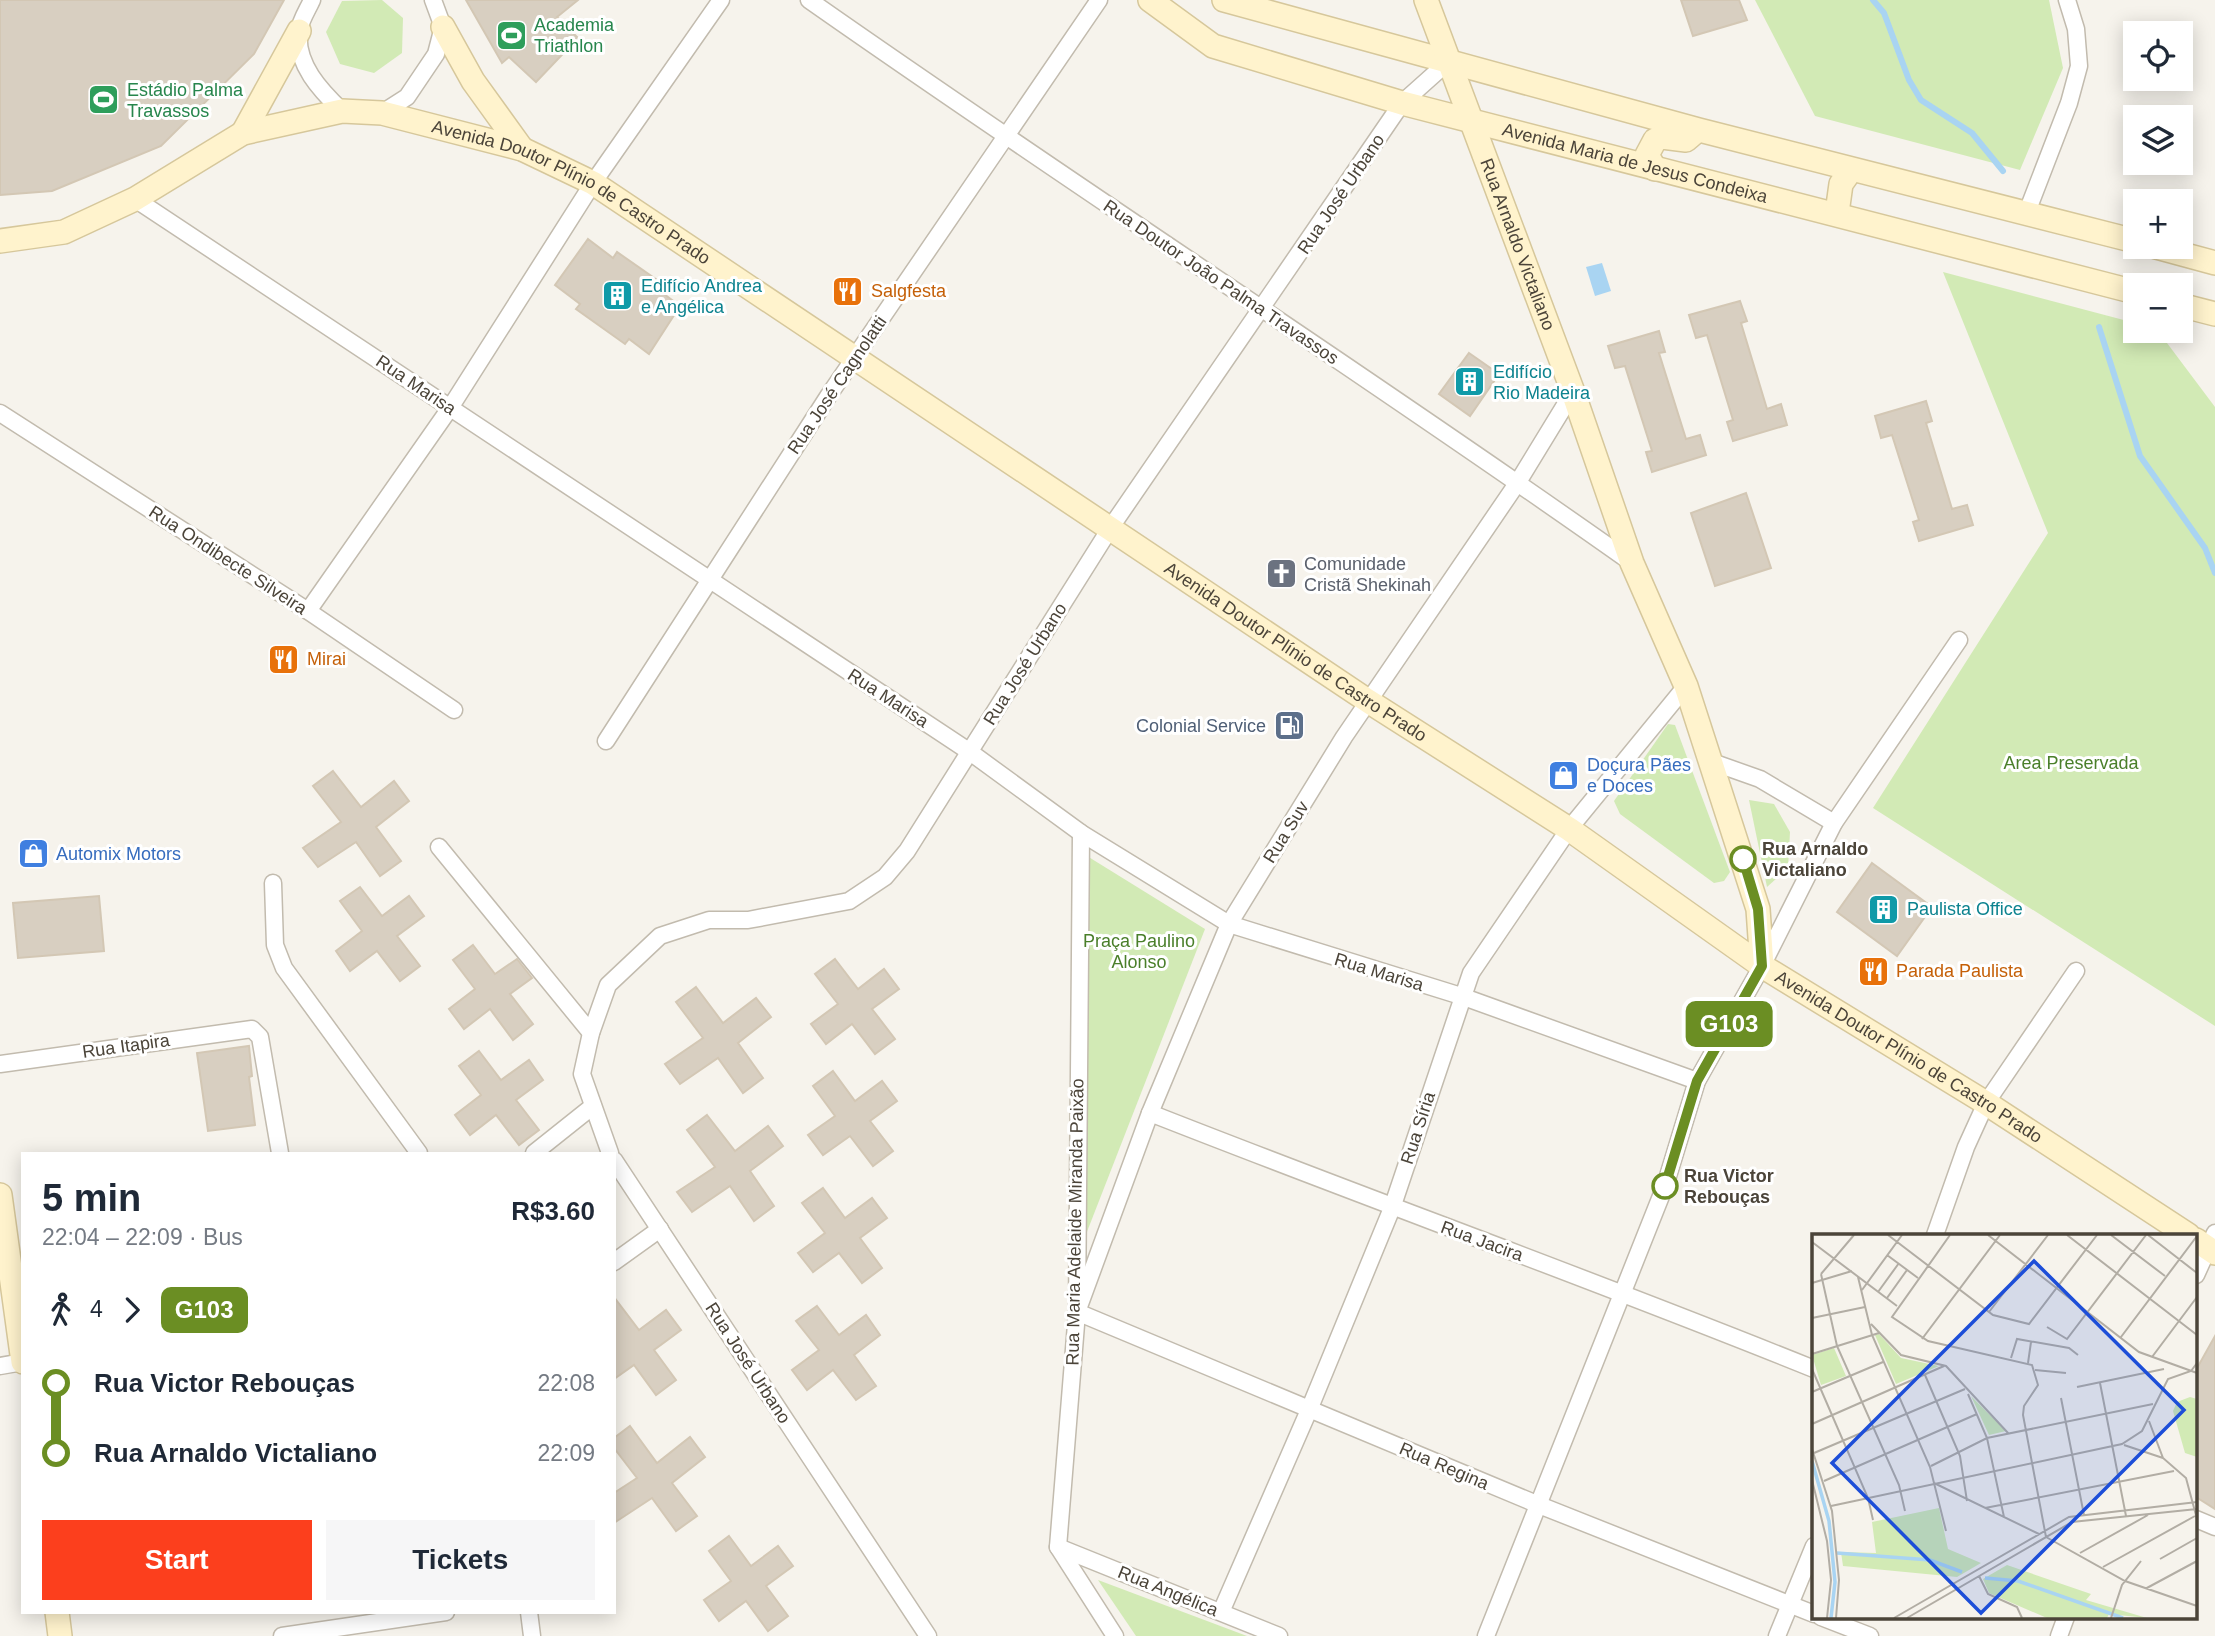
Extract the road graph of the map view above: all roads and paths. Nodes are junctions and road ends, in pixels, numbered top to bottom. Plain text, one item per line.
1 (312, 0) edge
2 (433, 0) edge
3 (721, 0) edge
4 (809, 0) edge
5 (1099, 0) edge
6 (1150, 0) edge
7 (1224, 0) edge
8 (1426, 0) edge
9 (2067, 0) edge
10 (443, 27) junction
11 (299, 31) junction
12 (1449, 61) junction
13 (1402, 103) junction
14 (342, 111) junction
15 (382, 113) junction
16 (1474, 123) junction
17 (1699, 130) junction
18 (243, 133) junction
19 (1006, 138) junction
20 (522, 149) junction
21 (1655, 169) junction
22 (1851, 170) junction
23 (593, 183) junction
24 (135, 200) junction
25 (2027, 212) junction
26 (1837, 213) junction
27 (2123, 238) edge
28 (0, 241) edge
29 (2193, 257) edge
30 (2215, 263) edge
31 (2123, 289) edge
32 (2193, 308) edge
33 (1262, 310) junction
34 (2215, 314) edge
35 (855, 356) junction
36 (1573, 392) junction
37 (450, 408) junction
38 (0, 413) edge
39 (1518, 482) junction
40 (1111, 527) junction
41 (1632, 563) junction
42 (709, 581) junction
43 (308, 611) junction
44 (1959, 640) dead end
45 (1686, 686) junction
46 (1368, 701) junction
47 (454, 710) dead end
48 (606, 741) dead end
49 (970, 752) junction
50 (1712, 762) junction
51 (1834, 823) junction
52 (1569, 829) junction
53 (1081, 833) junction
54 (439, 847) dead end
55 (273, 883) dead end
56 (1229, 924) junction
57 (1762, 966) junction
58 (2077, 971) dead end
59 (1461, 996) junction
60 (591, 1033) junction
61 (0, 1064) edge
62 (1697, 1081) junction
63 (1986, 1103) junction
64 (593, 1106) junction
65 (1150, 1113) junction
66 (280, 1152) edge
67 (418, 1152) edge
68 (535, 1152) edge
69 (610, 1152) edge
70 (616, 1163) edge
71 (0, 1195) edge
72 (1392, 1208) junction
73 (660, 1229) junction
74 (1935, 1234) edge
75 (2191, 1234) edge
76 (2204, 1242) edge
77 (616, 1261) edge
78 (2198, 1267) edge
79 (1623, 1292) junction
80 (1077, 1312) junction
81 (21, 1347) edge
82 (21, 1362) edge
83 (0, 1366) edge
84 (1812, 1368) edge
85 (1309, 1410) junction
86 (1539, 1505) junction
87 (2198, 1520) edge
88 (2215, 1527) edge
89 (1058, 1547) junction
90 (1812, 1551) edge
91 (1789, 1604) junction
92 (1221, 1612) junction
93 (1812, 1613) edge
94 (57, 1614) edge
95 (432, 1614) edge
96 (529, 1614) edge
97 (1824, 1618) edge
98 (2066, 1618) edge
99 (60, 1636) edge
100 (282, 1636) edge
101 (532, 1636) edge
102 (928, 1636) edge
103 (1115, 1636) edge
104 (1279, 1636) edge
105 (1486, 1636) edge
106 (1777, 1636) edge
107 (1870, 1636) edge
108 (2059, 1636) edge

1 - 11 street
2 - 10 street
3 - 23 street
4 - 19 street, Rua Doutor João Palma Travassos
5 - 19 street, Rua José Cagnolatti
6 - 13 street, Avenida Maria de Jesus Condeixa
7 - 12 street
8 - 12 street, Rua Arnaldo Victaliano
9 - 25 street
10 - 15 street
10 - 20 street
11 - 14 street
11 - 18 street
12 - 13 street, Rua José Urbano
12 - 16 street, Rua Arnaldo Victaliano
12 - 17 street
13 - 16 street, Avenida Maria de Jesus Condeixa
13 - 33 street, Rua José Urbano
14 - 15 street, Avenida Doutor Plínio de Castro Prado
14 - 18 street, Avenida Doutor Plínio de Castro Prado
15 - 20 street, Avenida Doutor Plínio de Castro Prado
16 - 21 street, Avenida Maria de Jesus Condeixa
16 - 36 street, Rua Arnaldo Victaliano
17 - 21 street
17 - 22 street
18 - 24 street, Avenida Doutor Plínio de Castro Prado
19 - 33 street, Rua Doutor João Palma Travassos
19 - 35 street, Rua José Cagnolatti
20 - 23 street, Avenida Doutor Plínio de Castro Prado
21 - 26 street, Avenida Maria de Jesus Condeixa
22 - 25 street
22 - 26 street
23 - 35 street, Avenida Doutor Plínio de Castro Prado
23 - 37 street
24 - 28 street, Avenida Doutor Plínio de Castro Prado
24 - 37 street, Rua Marisa
25 - 27 street
26 - 31 street, Avenida Maria de Jesus Condeixa
29 - 30 street
32 - 34 street
33 - 39 street, Rua Doutor João Palma Travassos
33 - 40 street, Rua José Urbano
35 - 40 street, Avenida Doutor Plínio de Castro Prado
35 - 42 street, Rua José Cagnolatti
36 - 39 street, Rua Suv
36 - 41 street, Rua Arnaldo Victaliano
37 - 42 street, Rua Marisa
37 - 43 street
38 - 43 street, Rua Ondibecte Silveira
39 - 41 street, Rua Doutor João Palma Travassos
39 - 46 street, Rua Suv
40 - 46 street, Avenida Doutor Plínio de Castro Prado
40 - 49 street, Rua José Urbano
41 - 45 street, Rua Arnaldo Victaliano
42 - 48 street, Rua José Cagnolatti
42 - 49 street, Rua Marisa
43 - 47 street, Rua Ondibecte Silveira
44 - 51 street
45 - 50 street, Rua Arnaldo Victaliano
45 - 52 street, Rua Síria
46 - 52 street, Avenida Doutor Plínio de Castro Prado
46 - 56 street, Rua Suv
49 - 53 street, Rua Marisa
49 - 60 street, Rua José Urbano
50 - 51 street
50 - 57 street, Rua Arnaldo Victaliano
51 - 57 street
52 - 57 street, Avenida Doutor Plínio de Castro Prado
52 - 59 street, Rua Síria
53 - 56 street, Rua Marisa
53 - 80 street, Rua Maria Adelaide Miranda Paixão
54 - 60 street
55 - 67 street
56 - 59 street, Rua Marisa
56 - 65 street, Rua Suv
57 - 62 street
57 - 63 street, Avenida Doutor Plínio de Castro Prado
58 - 63 street
59 - 62 street, Rua Marisa
59 - 72 street, Rua Síria
60 - 64 street, Rua José Urbano
61 - 66 street, Rua Itapira
62 - 79 street
63 - 74 street
63 - 75 street, Avenida Doutor Plínio de Castro Prado
64 - 68 street
64 - 69 street, Rua José Urbano
65 - 72 street, Rua Jacira
65 - 80 street, Rua Suv
70 - 73 street, Rua José Urbano
71 - 81 street
72 - 79 street, Rua Jacira
72 - 85 street, Rua Síria
73 - 77 street
73 - 102 street, Rua José Urbano
76 - 78 street
79 - 84 street, Rua Jacira
79 - 86 street
80 - 85 street, Rua Regina
80 - 89 street, Rua Maria Adelaide Miranda Paixão
82 - 83 street
85 - 86 street, Rua Regina
85 - 92 street, Rua Síria
86 - 91 street, Rua Regina
86 - 105 street
87 - 88 street
89 - 92 street, Rua Angélica
89 - 103 street
90 - 91 street
91 - 93 street, Rua Regina
91 - 106 street
92 - 104 street, Rua Angélica
94 - 99 street
95 - 100 street
96 - 101 street
97 - 107 street
98 - 108 street

